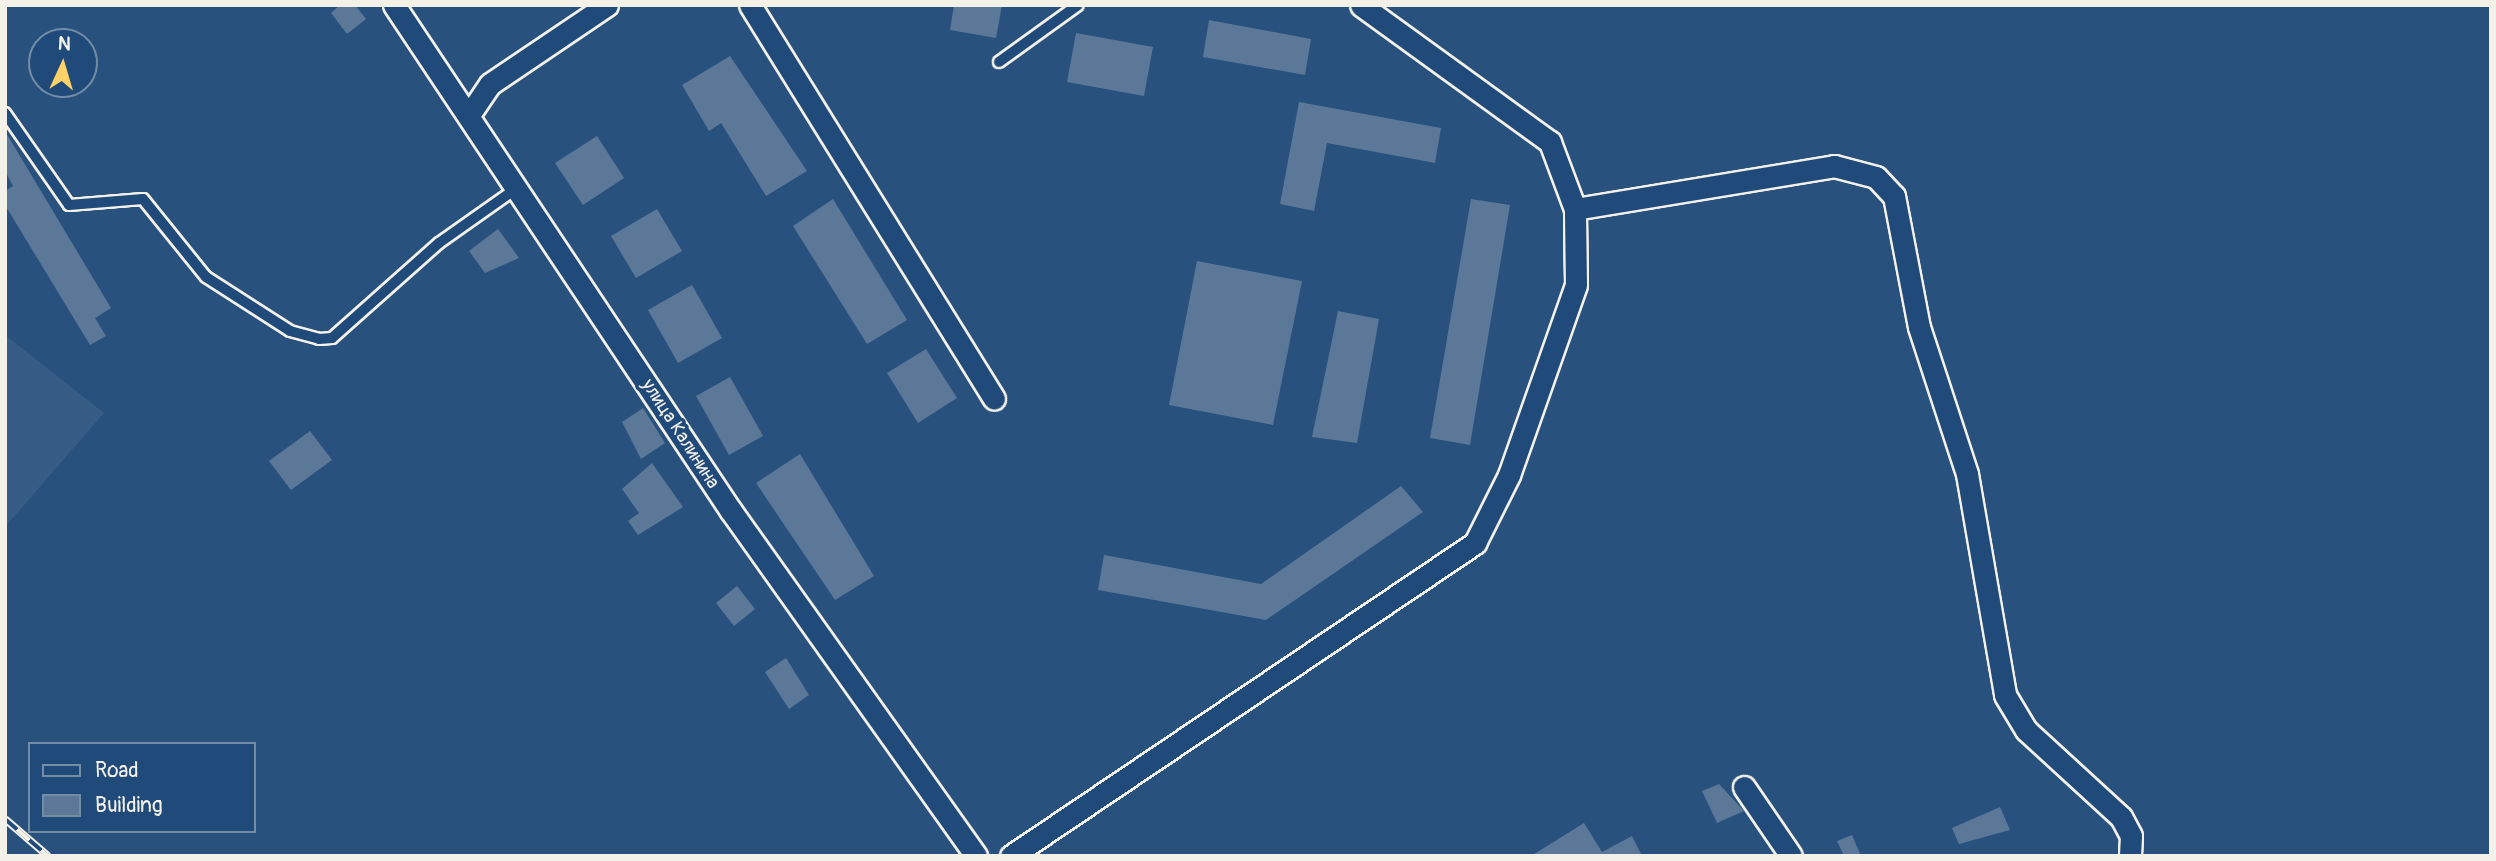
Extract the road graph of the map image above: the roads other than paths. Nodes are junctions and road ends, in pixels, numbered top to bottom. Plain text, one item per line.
1 (394, 5) edge
2 (607, 5) edge
3 (750, 5) edge
4 (1078, 5) edge
5 (1361, 5) edge
6 (999, 62) dead end
7 (5, 113) edge
8 (469, 115) junction
9 (517, 188) junction
10 (1575, 209) junction
11 (994, 398) dead end
12 (1744, 787) dead end
13 (976, 856) edge
14 (1011, 856) edge
15 (1791, 856) edge
16 (2130, 856) edge

1 - 8 street, улица Калинина
2 - 8 street
3 - 11 street
4 - 6 lane
5 - 10 street
7 - 9 lane
8 - 9 street, улица Калинина
9 - 13 street, улица Калинина
10 - 14 street
10 - 16 street
12 - 15 street

